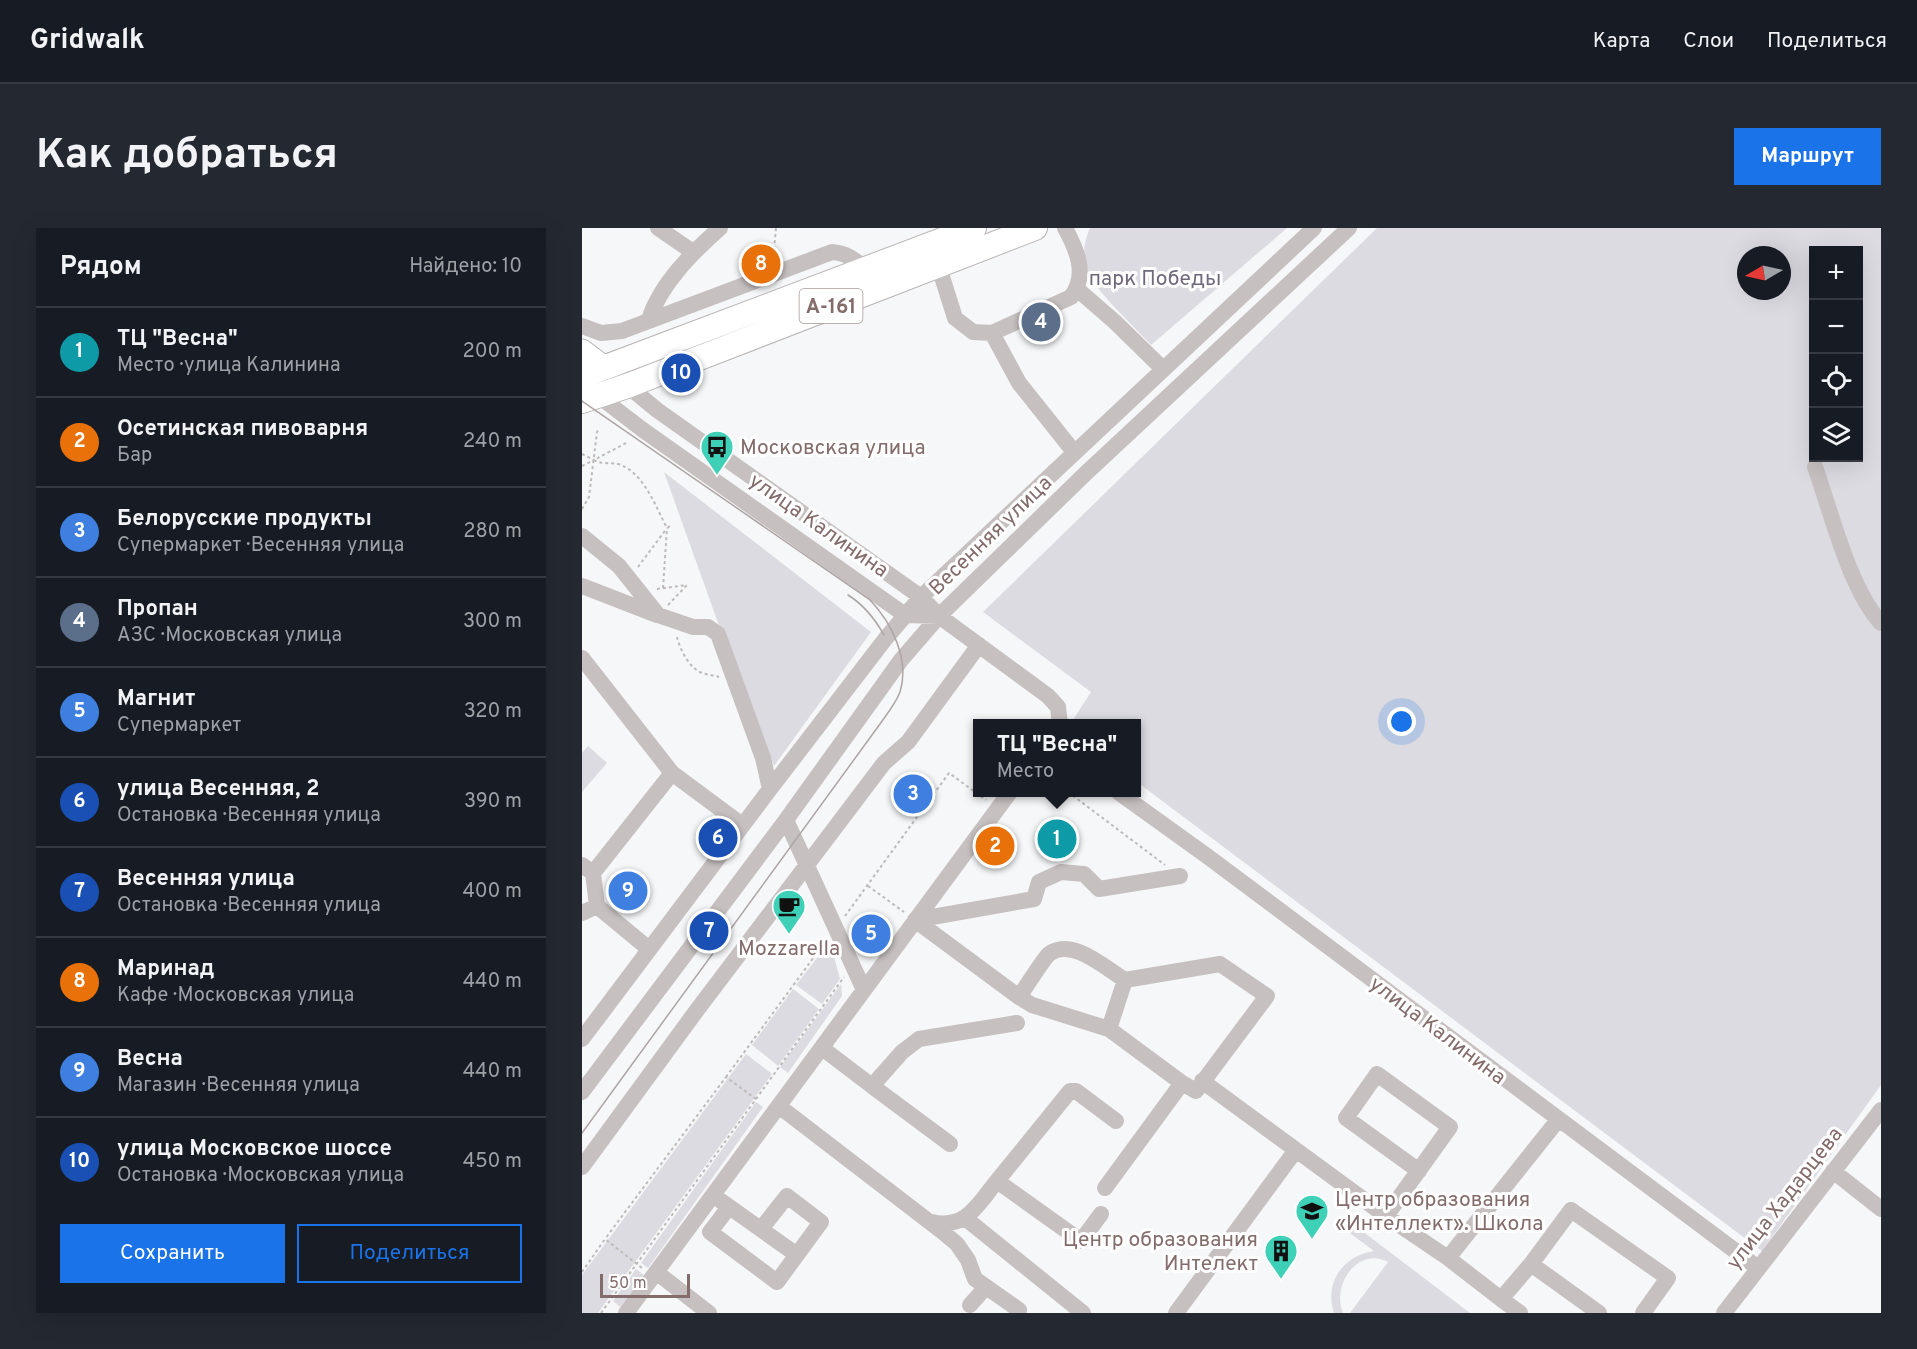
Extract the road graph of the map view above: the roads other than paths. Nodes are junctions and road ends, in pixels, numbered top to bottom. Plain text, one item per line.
1 (658, 228) edge
2 (720, 228) edge
3 (973, 228) edge
4 (1035, 228) edge
5 (1065, 228) edge
6 (1314, 228) edge
7 (1349, 228) edge
8 (693, 252) junction
9 (938, 264) junction
10 (866, 269) junction
11 (1077, 289) junction
12 (649, 320) junction
13 (582, 326) edge
14 (992, 333) junction
15 (582, 350) edge
16 (606, 368) junction
17 (1163, 369) junction
18 (582, 376) edge
19 (627, 386) junction
20 (587, 393) edge
21 (1074, 452) junction
22 (1815, 467) dead end
23 (582, 536) edge
24 (582, 586) edge
25 (921, 597) junction
26 (663, 610) junction
27 (906, 615) junction
28 (939, 616) junction
29 (1881, 623) edge
30 (979, 645) junction
31 (582, 658) edge
32 (1060, 719) edge
33 (672, 773) junction
34 (770, 789) junction
35 (1007, 797) edge
36 (1125, 797) edge
37 (786, 820) junction
38 (742, 825) junction
39 (806, 866) junction
40 (588, 869) edge
41 (1180, 876) road end
42 (590, 910) edge
43 (915, 920) junction
44 (649, 949) junction
45 (1125, 980) junction
46 (864, 990) junction
47 (1019, 997) junction
48 (1017, 1023) dead end
49 (1109, 1029) junction
50 (582, 1039) edge
51 (822, 1048) junction
52 (1202, 1081) junction
53 (1182, 1083) junction
54 (872, 1086) junction
55 (582, 1092) edge
56 (780, 1107) junction
57 (1881, 1110) edge
58 (1558, 1120) junction
59 (1116, 1121) dead end
60 (950, 1144) dead end
61 (1296, 1150) junction
62 (582, 1167) edge
63 (1419, 1171) junction
64 (1833, 1171) junction
65 (998, 1180) junction
66 (1106, 1188) dead end
67 (713, 1195) junction
68 (729, 1207) junction
69 (1881, 1209) edge
70 (1101, 1214) dead end
71 (1386, 1216) junction
72 (965, 1218) junction
73 (929, 1221) junction
74 (760, 1229) junction
75 (797, 1255) junction
76 (1448, 1258) junction
77 (1531, 1264) junction
78 (1758, 1268) junction
79 (653, 1272) junction
80 (986, 1287) junction
81 (1501, 1299) junction
82 (970, 1305) dead end
83 (626, 1313) edge
84 (709, 1313) edge
85 (1017, 1313) edge
86 (1083, 1313) edge
87 (1176, 1313) edge
88 (1520, 1313) edge
89 (1599, 1313) edge
90 (1643, 1313) edge
91 (1724, 1313) edge

1 - 8 street
2 - 8 street
3 - 10 highway, А-161
4 - 9 highway, А-161
5 - 11 street
6 - 17 street, Весенняя улица
7 - 28 street, Весенняя улица
8 - 12 street
9 - 14 street
9 - 19 highway, А-161
10 - 12 street
10 - 16 highway, А-161
11 - 14 street
11 - 17 street
12 - 13 street
14 - 21 street
15 - 16 main road, улица Калинина
16 - 18 highway, А-161
16 - 19 street, улица Калинина
17 - 21 street, Весенняя улица
19 - 20 highway, А-161
19 - 25 street, улица Калинина
20 - 27 street, улица Калинина
21 - 25 street, Весенняя улица
22 - 29 street
23 - 26 street
24 - 26 street
25 - 27 street, Весенняя улица
25 - 28 street, улица Калинина
26 - 34 street
27 - 28 street
27 - 34 street, Весенняя улица
28 - 30 street, улица Калинина
28 - 37 street, Весенняя улица
30 - 32 street, улица Калинина
30 - 39 street
31 - 33 street
33 - 38 street
33 - 40 street
34 - 38 street, Весенняя улица
35 - 43 street
36 - 58 street, улица Калинина
37 - 39 street
37 - 55 street, Весенняя улица
38 - 44 street, Весенняя улица
39 - 46 street
39 - 62 street
40 - 42 street
41 - 43 street
42 - 44 street
43 - 46 street
43 - 47 street
44 - 50 street, Весенняя улица
45 - 47 street
45 - 49 street
45 - 52 street
46 - 51 street
47 - 49 street
48 - 54 street
49 - 53 street
51 - 54 street
51 - 56 street
52 - 53 street
52 - 61 street
53 - 66 street
54 - 60 street
56 - 67 street
56 - 73 street
57 - 64 street, улица Хадарцева
58 - 76 street
58 - 78 street, улица Калинина
59 - 65 street
61 - 71 street
61 - 87 street
63 - 63 street
63 - 71 street
64 - 69 street
64 - 78 street, улица Хадарцева
65 - 70 street
65 - 72 street
67 - 68 street
67 - 79 street
68 - 74 street
68 - 75 street
71 - 76 street
72 - 73 street
72 - 86 street
73 - 80 street
74 - 75 street
74 - 75 street
76 - 81 street
77 - 81 street
77 - 89 street
77 - 90 street
78 - 91 street, улица Хадарцева
79 - 83 street
79 - 84 street
80 - 82 street
80 - 85 street
81 - 88 street

